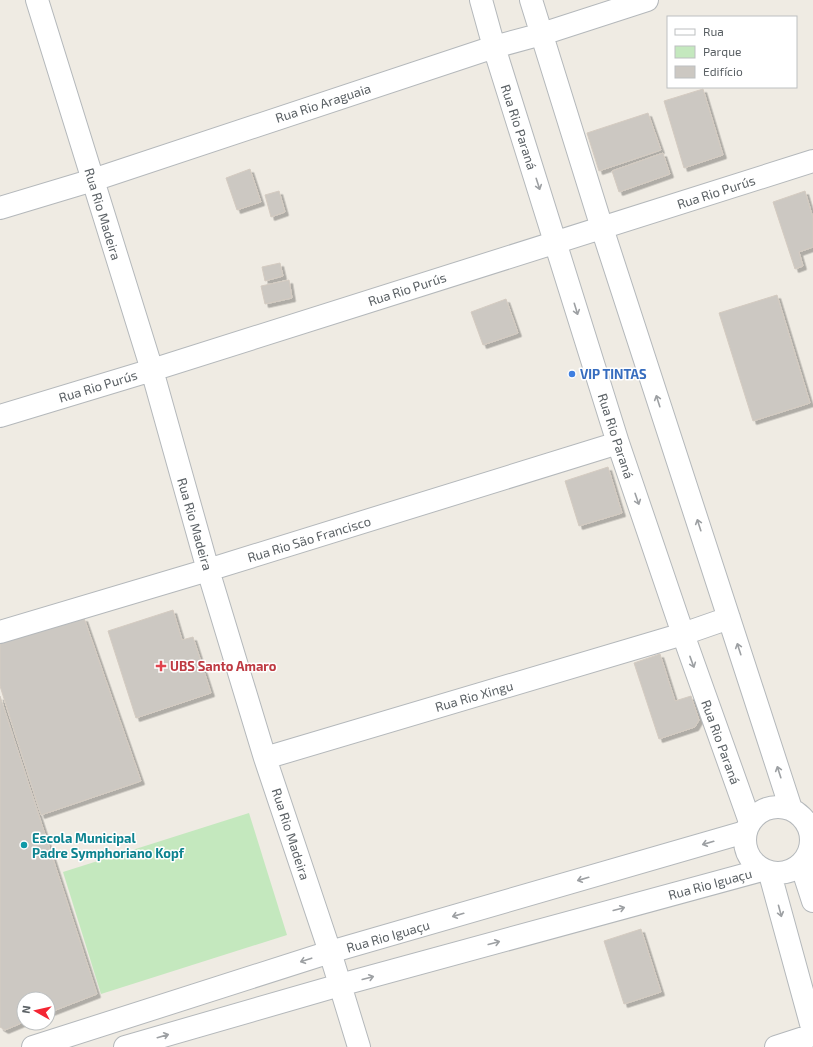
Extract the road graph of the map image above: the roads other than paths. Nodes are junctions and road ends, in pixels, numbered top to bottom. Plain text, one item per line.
1 (37, 0) edge
2 (481, 0) edge
3 (531, 0) edge
4 (647, 0) edge
5 (542, 34) junction
6 (494, 47) junction
7 (813, 161) edge
8 (93, 180) junction
9 (0, 208) edge
10 (602, 228) junction
11 (556, 242) junction
12 (152, 370) junction
13 (0, 416) edge
14 (618, 443) junction
15 (208, 570) junction
16 (729, 618) junction
17 (0, 632) edge
18 (683, 634) junction
19 (266, 758) junction
20 (791, 809) junction
21 (748, 827) junction
22 (812, 834) edge
23 (801, 864) junction
24 (766, 872) junction
25 (813, 902) edge
26 (330, 952) junction
27 (340, 985) junction
28 (813, 1031) edge
29 (813, 1035) edge
30 (33, 1047) edge
31 (125, 1047) edge
32 (359, 1047) edge
33 (776, 1047) edge

1 - 8 street, Rua Rio Madeira
2 - 6 street, Rua Rio Paraná
3 - 5 street
4 - 5 street, Rua Rio Araguaia
5 - 6 street, Rua Rio Araguaia
5 - 10 street
6 - 8 street, Rua Rio Araguaia
6 -> 11 street, Rua Rio Paraná
7 - 10 street, Rua Rio Purús
8 - 9 street, Rua Rio Araguaia
8 - 12 street, Rua Rio Madeira
10 - 11 street, Rua Rio Purús
16 -> 10 street
11 - 12 street, Rua Rio Purús
11 -> 14 street, Rua Rio Paraná
12 - 13 street, Rua Rio Purús
12 - 15 street, Rua Rio Madeira
14 - 15 street, Rua Rio São Francisco
14 -> 18 street, Rua Rio Paraná
15 - 17 street, Rua Rio São Francisco
15 - 19 street, Rua Rio Madeira
16 - 18 street, Rua Rio Xingu
20 -> 16 street
18 - 19 street, Rua Rio Xingu
18 -> 21 street, Rua Rio Paraná
19 - 26 street, Rua Rio Madeira
20 - 21 street
20 - 22 street
21 - 24 street
21 -> 26 street, Rua Rio Iguaçu
22 - 23 street
23 - 24 street
23 - 25 street
27 -> 24 street, Rua Rio Iguaçu
24 -> 28 street
26 - 27 street, Rua Rio Madeira
26 -> 30 street, Rua Rio Iguaçu
31 -> 27 street, Rua Rio Iguaçu
27 - 32 street, Rua Rio Madeira
29 - 33 street

